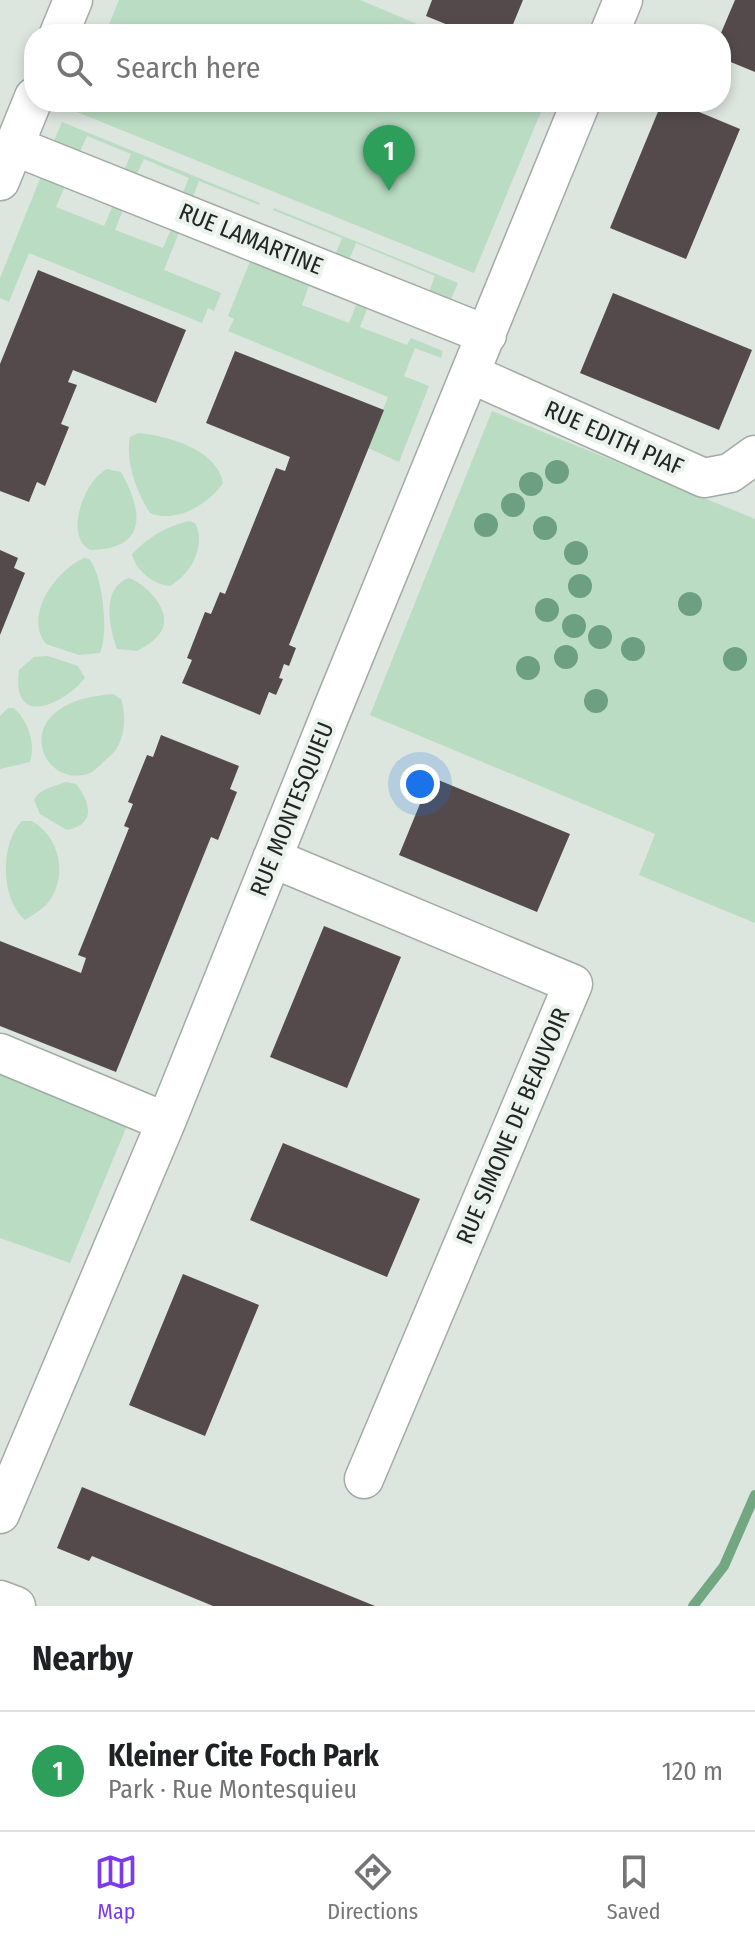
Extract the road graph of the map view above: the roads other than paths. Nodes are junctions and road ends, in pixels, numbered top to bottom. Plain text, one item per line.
1 (73, 0) edge
2 (623, 0) edge
3 (63, 24) edge
4 (613, 24) edge
5 (28, 112) edge
6 (577, 112) edge
7 (14, 146) junction
8 (0, 181) edge
9 (487, 335) junction
10 (471, 374) junction
11 (755, 455) edge
12 (272, 858) junction
13 (0, 1053) edge
14 (166, 1122) junction
15 (364, 1479) dead end
16 (0, 1514) edge
17 (0, 1600) edge
18 (16, 1606) edge

1 - 3 street
2 - 4 street
5 - 7 street
6 - 9 street, RUE MONTESQUIEU
7 - 8 street
7 - 9 street, RUE LAMARTINE
9 - 10 street, RUE MONTESQUIEU
10 - 11 street, RUE EDITH PIAF
10 - 12 street, RUE MONTESQUIEU
12 - 14 street, RUE MONTESQUIEU
12 - 15 street, RUE SIMONE DE BEAUVOIR
13 - 14 street
14 - 16 street, RUE MONTESQUIEU
17 - 18 street

